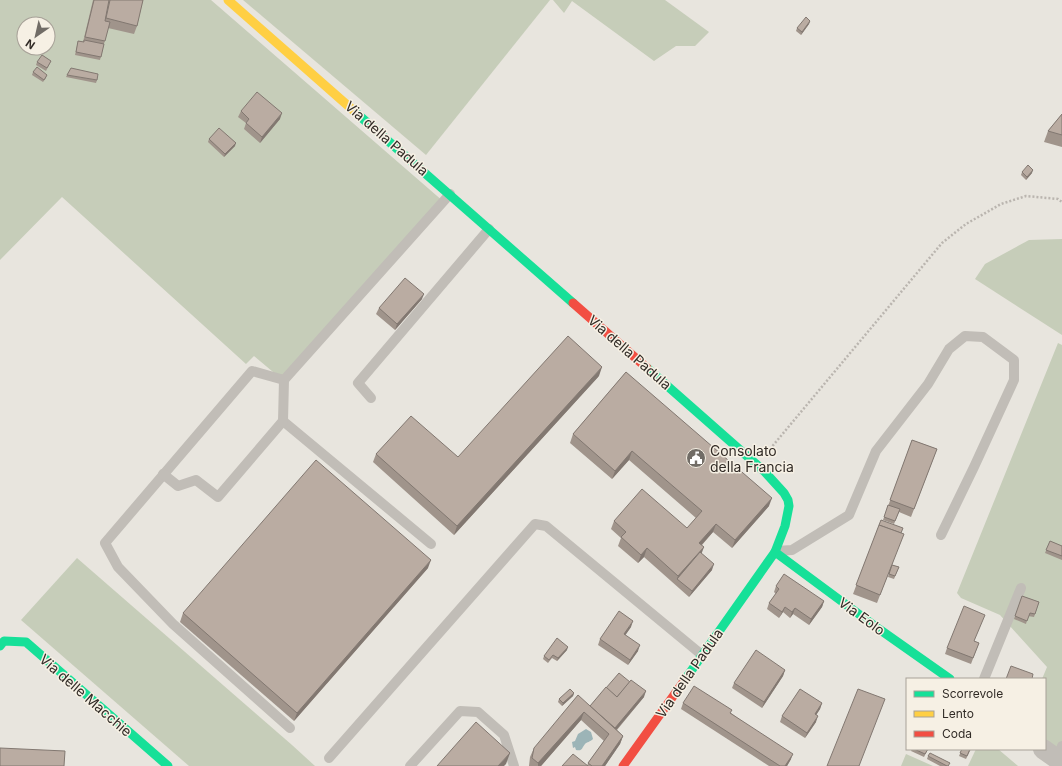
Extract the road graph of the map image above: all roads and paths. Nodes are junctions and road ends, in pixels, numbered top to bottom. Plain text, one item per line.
1 (228, 0) edge
2 (450, 194) junction
3 (1062, 202) edge
4 (489, 229) junction
5 (284, 380) junction
6 (371, 398) dead end
7 (283, 421) junction
8 (757, 464) junction
9 (164, 474) junction
10 (941, 535) dead end
11 (431, 544) dead end
12 (775, 552) junction
13 (1021, 588) dead end
14 (0, 646) edge
15 (702, 655) junction
16 (949, 678) edge
17 (984, 678) edge
18 (290, 728) dead end
19 (329, 758) dead end
20 (168, 766) edge
21 (410, 766) edge
22 (514, 766) edge
23 (623, 766) edge

1 - 2 street, Via della Padula
2 - 4 street, Via della Padula
2 - 5 lane
3 - 8 path
4 - 6 lane
4 - 8 street, Via della Padula
5 - 7 lane
5 - 9 lane
7 - 9 lane
7 - 11 lane
8 - 12 street, Via della Padula
9 - 18 lane
10 - 12 lane
12 - 15 street, Via della Padula
12 - 16 street, Via Eolo
13 - 17 lane
14 - 20 street, Via delle Macchie
15 - 19 lane
15 - 23 street, Via della Padula
21 - 22 lane

